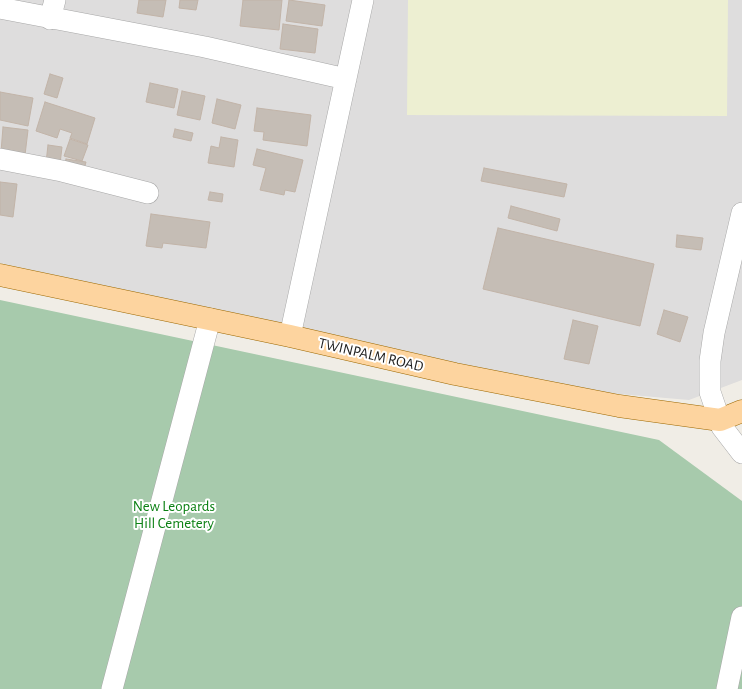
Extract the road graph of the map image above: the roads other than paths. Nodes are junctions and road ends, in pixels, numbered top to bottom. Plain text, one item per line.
1 (363, 0) edge
2 (0, 8) edge
3 (52, 9) edge
4 (346, 79) junction
5 (0, 159) edge
6 (148, 192) dead end
7 (742, 213) edge
8 (0, 275) edge
9 (210, 319) junction
10 (290, 336) junction
11 (742, 411) edge
12 (720, 420) junction
13 (742, 453) edge
14 (742, 617) edge
15 (112, 689) edge
16 (727, 689) edge

1 - 4 street
2 - 3 street
3 - 4 street
4 - 10 street
5 - 6 street
7 - 12 street
8 - 9 main road, TWINPALM ROAD
9 - 10 main road, TWINPALM ROAD
9 - 15 street
10 - 12 main road, TWINPALM ROAD
11 - 12 main road
12 - 13 street
14 - 16 street

